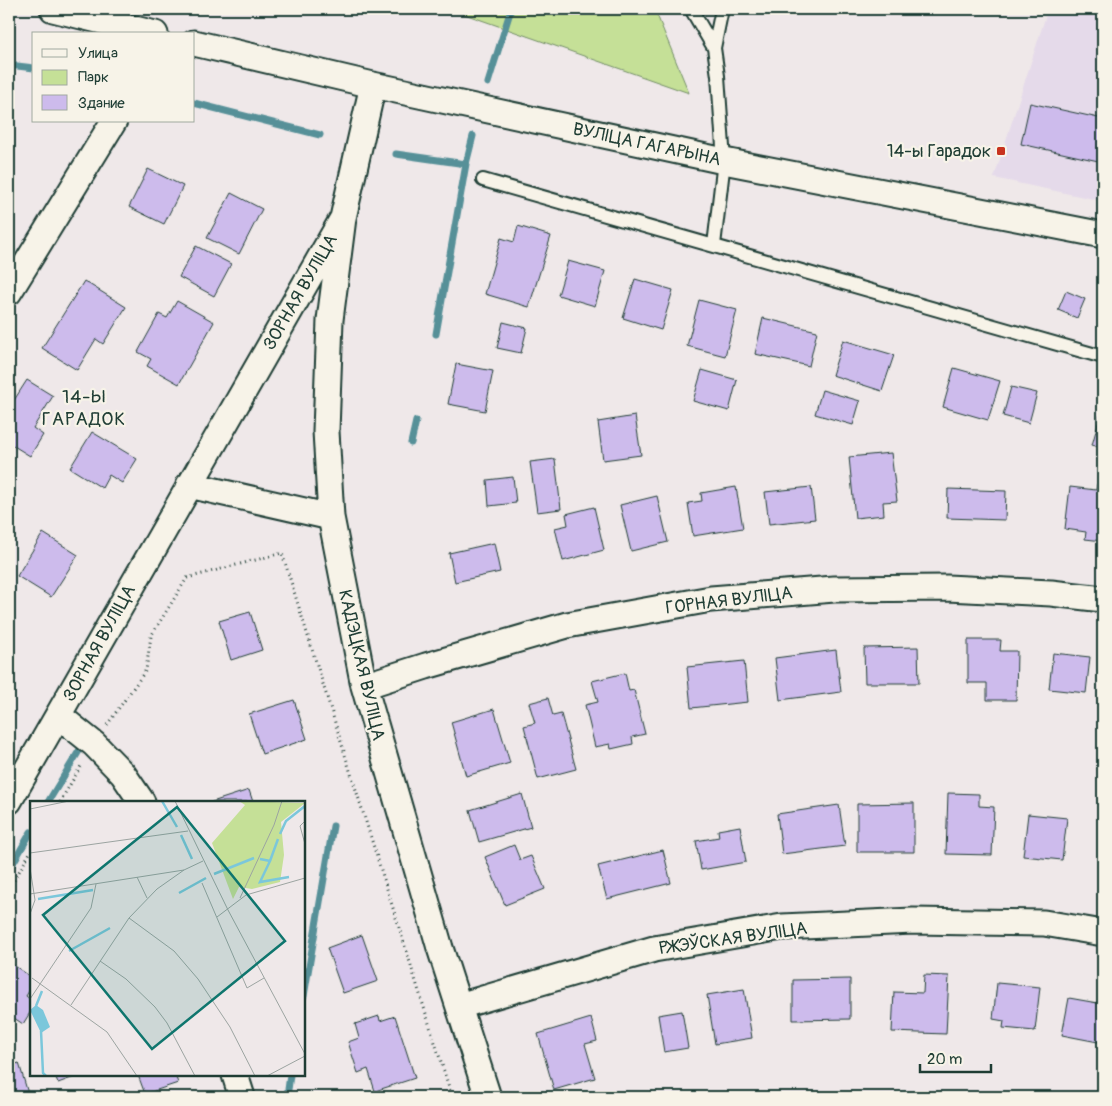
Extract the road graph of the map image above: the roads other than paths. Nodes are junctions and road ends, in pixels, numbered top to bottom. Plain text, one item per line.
1 (53, 9) edge
2 (691, 9) edge
3 (722, 9) edge
4 (147, 32) edge
5 (195, 43) edge
6 (714, 48) junction
7 (373, 84) junction
8 (113, 122) edge
9 (724, 161) junction
10 (483, 180) dead end
11 (343, 218) junction
12 (1103, 235) edge
13 (714, 245) junction
14 (9, 292) edge
15 (1103, 357) edge
16 (189, 485) junction
17 (331, 517) junction
18 (1103, 599) edge
19 (364, 686) junction
20 (59, 716) junction
21 (9, 801) edge
22 (141, 801) edge
23 (1103, 933) edge
24 (459, 1006) junction
25 (235, 1076) edge
26 (242, 1097) edge
27 (488, 1097) edge

1 - 4 street
2 - 6 lane
3 - 6 lane
5 - 7 street, ВУЛІЦА ГАГАРЫНА
6 - 9 lane
7 - 9 street, ВУЛІЦА ГАГАРЫНА
7 - 11 street, ЗОРНАЯ ВУЛІЦА
8 - 14 street
9 - 12 street, ВУЛІЦА ГАГАРЫНА
9 - 13 lane
10 - 13 lane
11 - 16 street, ЗОРНАЯ ВУЛІЦА
11 - 17 street, КАДЭЦКАЯ ВУЛІЦА
13 - 15 lane
16 - 17 street
16 - 20 street, ЗОРНАЯ ВУЛІЦА
17 - 19 street, КАДЭЦКАЯ ВУЛІЦА
18 - 19 street, ГОРНАЯ ВУЛІЦА
19 - 24 street, КАДЭЦКАЯ ВУЛІЦА
20 - 21 street, ЗОРНАЯ ВУЛІЦА
20 - 22 street
23 - 24 street, РЖЭЎСКАЯ ВУЛІЦА
24 - 27 street, КАДЭЦКАЯ ВУЛІЦА
25 - 26 street

